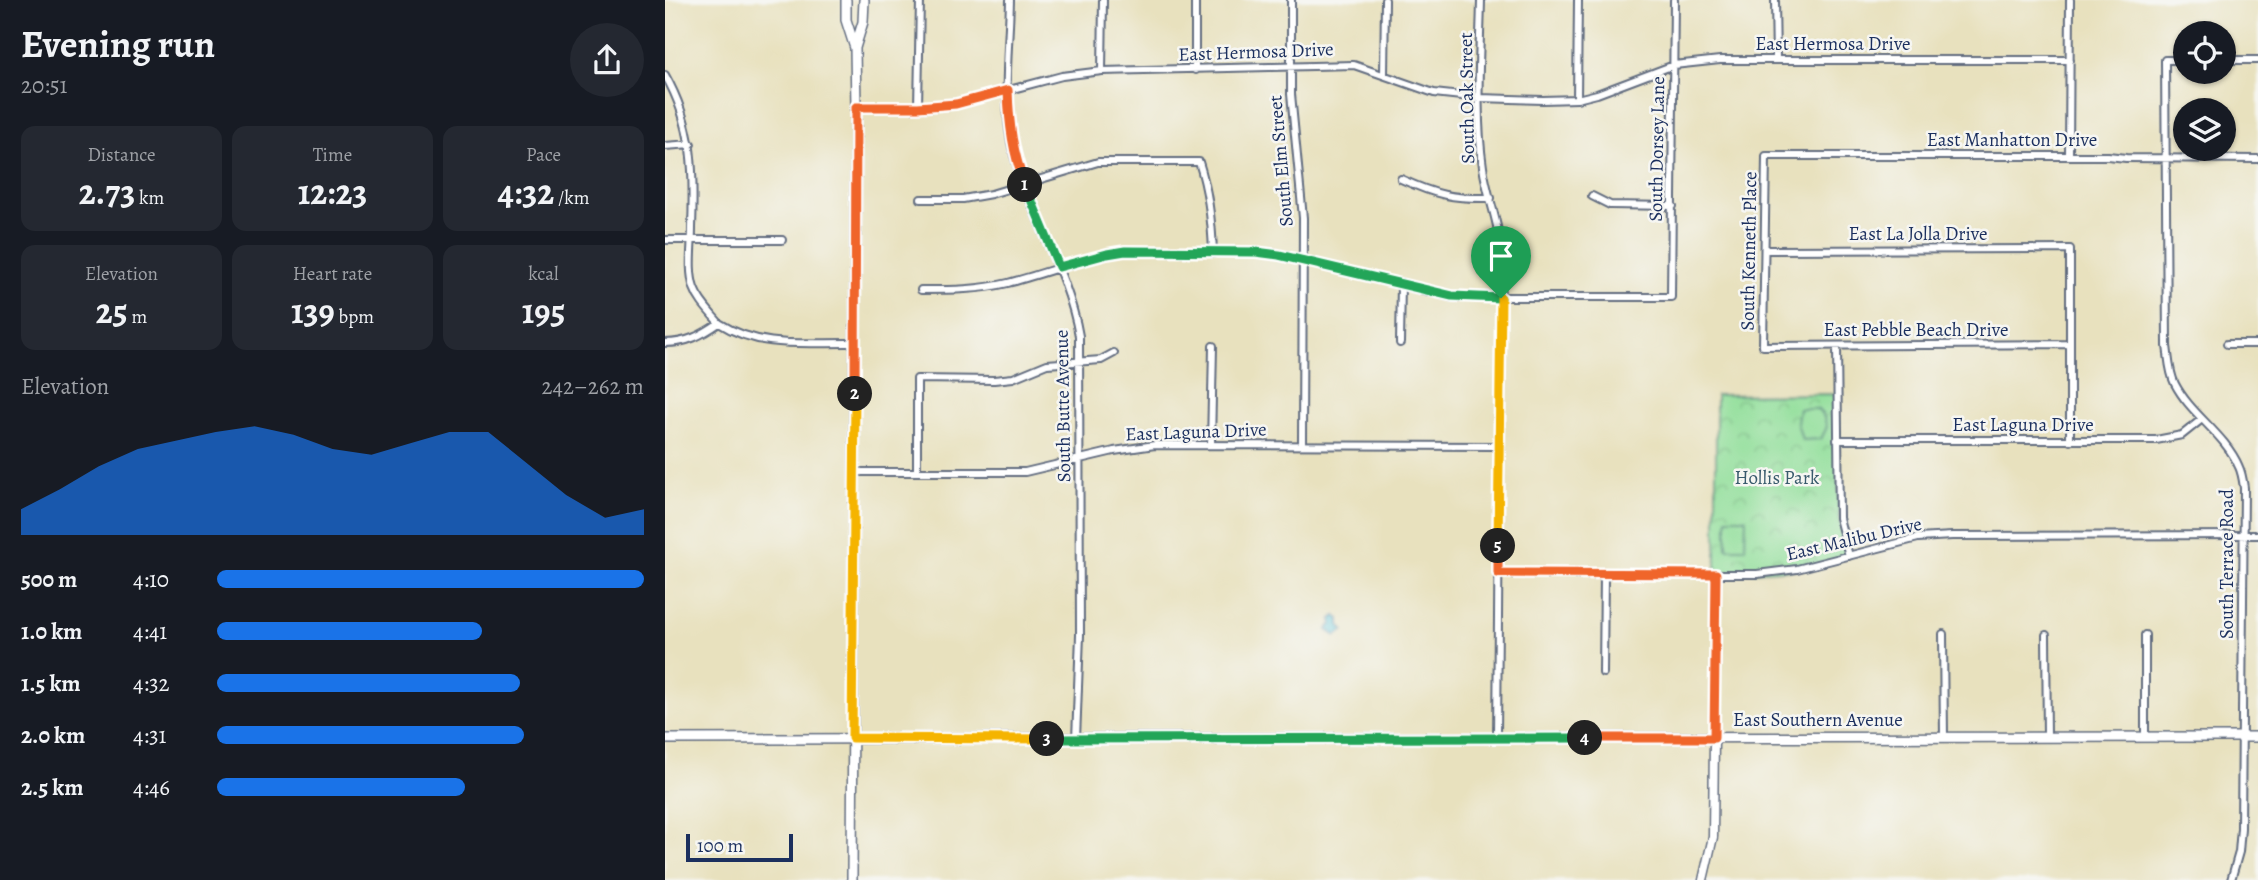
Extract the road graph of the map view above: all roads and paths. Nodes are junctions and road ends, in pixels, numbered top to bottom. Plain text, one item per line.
1 (845, 0) edge
2 (864, 0) edge
3 (920, 0) edge
4 (1010, 0) edge
5 (1103, 0) edge
6 (1195, 0) edge
7 (1291, 0) edge
8 (1385, 0) edge
9 (1481, 0) edge
10 (1578, 0) edge
11 (1674, 0) edge
12 (1775, 0) edge
13 (2070, 0) edge
14 (855, 48) junction
15 (1776, 60) junction
16 (2070, 60) junction
17 (2236, 60) edge
18 (2258, 60) edge
19 (2173, 61) edge
20 (1290, 65) junction
21 (1674, 65) junction
22 (1195, 70) junction
23 (1102, 71) junction
24 (665, 75) edge
25 (1384, 75) junction
26 (1008, 90) junction
27 (1480, 98) junction
28 (1577, 99) junction
29 (856, 107) junction
30 (918, 107) junction
31 (691, 144) junction
32 (665, 146) edge
33 (1766, 156) joint
34 (2069, 156) junction
35 (2167, 159) junction
36 (2258, 159) edge
37 (1401, 179) dead end
38 (1024, 184) junction
39 (1592, 196) dead end
40 (1491, 198) junction
41 (921, 199) dead end
42 (1673, 206) junction
43 (665, 240) edge
44 (692, 240) junction
45 (782, 240) dead end
46 (1766, 250) junction
47 (1213, 253) junction
48 (1304, 259) junction
49 (1059, 267) junction
50 (1401, 283) junction
51 (921, 290) dead end
52 (1501, 298) junction
53 (719, 323) junction
54 (665, 343) edge
55 (855, 343) junction
56 (1400, 343) dead end
57 (2070, 344) junction
58 (2227, 344) dead end
59 (2258, 344) edge
60 (1213, 346) dead end
61 (1763, 346) joint
62 (1837, 346) junction
63 (1114, 353) dead end
64 (1080, 360) junction
65 (2202, 419) junction
66 (1837, 440) junction
67 (2070, 441) junction
68 (1211, 445) junction
69 (1302, 445) junction
70 (1499, 446) junction
71 (1081, 460) junction
72 (854, 472) junction
73 (917, 472) junction
74 (2244, 535) junction
75 (2258, 535) edge
76 (1849, 556) junction
77 (1498, 573) junction
78 (1604, 574) junction
79 (1716, 574) junction
80 (1943, 634) dead end
81 (2046, 635) dead end
82 (2145, 635) dead end
83 (1602, 673) dead end
84 (2047, 737) junction
85 (2145, 737) junction
86 (2242, 737) junction
87 (2258, 737) edge
88 (852, 738) junction
89 (1714, 738) junction
90 (1944, 738) junction
91 (665, 739) edge
92 (1076, 739) junction
93 (1497, 739) junction
94 (852, 880) edge
95 (1703, 880) edge
96 (2231, 880) edge

1 - 14 main road
2 - 14 main road
3 - 30 street
4 - 26 street, South Butte Avenue
5 - 23 street
6 - 22 street
7 - 20 street, South Elm Street
8 - 25 street
9 - 27 street, South Oak Street
10 - 28 street
11 - 21 street, South Dorsey Lane
12 - 15 street
13 - 16 street
14 - 29 main road
15 - 16 street, East Hermosa Drive
15 - 21 street, East Hermosa Drive
16 - 34 street
17 - 18 street
19 - 35 street, South Terrace Road
20 - 22 street, East Hermosa Drive
20 - 25 street, East Hermosa Drive
20 - 48 street, South Elm Street
21 - 28 street, East Hermosa Drive
21 - 42 street, South Dorsey Lane
22 - 23 street, East Hermosa Drive
23 - 26 street, East Hermosa Drive
24 - 31 street
25 - 27 street, East Hermosa Drive
26 - 30 street, East Hermosa Drive
26 - 38 street, South Butte Avenue
27 - 28 street, East Hermosa Drive
27 - 40 street, South Oak Street
29 - 30 street, East Hermosa Drive
29 - 55 main road
31 - 32 street
31 - 44 street
33 - 34 street, East Manhatton Drive
33 - 46 street, South Kenneth Place
34 - 35 street, East Manhatton Drive
35 - 36 street, East Manhatton Drive
35 - 65 street, South Terrace Road
37 - 40 street
38 - 41 street
38 - 47 street
38 - 49 street, South Butte Avenue
39 - 42 street
40 - 52 street, South Oak Street
42 - 52 street, South Dorsey Lane
43 - 44 street
44 - 45 street
44 - 53 street
46 - 57 street, East La Jolla Drive
46 - 61 street, South Kenneth Place
47 - 48 street
47 - 49 street
48 - 50 street
48 - 69 street, South Elm Street
49 - 51 street
49 - 64 street, South Butte Avenue
50 - 52 street
50 - 56 street
52 - 70 street, South Oak Street
53 - 54 street
53 - 55 street
55 - 72 main road
57 - 62 street, East Pebble Beach Drive
57 - 67 street
58 - 59 street
60 - 68 street
61 - 62 street, East Pebble Beach Drive
62 - 66 street
63 - 64 street
64 - 71 street, South Butte Avenue
64 - 73 street
65 - 67 street, East Laguna Drive
65 - 74 street, South Terrace Road
66 - 67 street, East Laguna Drive
66 - 76 street
68 - 69 street, East Laguna Drive
68 - 71 street, East Laguna Drive
69 - 70 street, East Laguna Drive
70 - 77 street, South Oak Street
71 - 73 street, East Laguna Drive
71 - 92 street, South Butte Avenue
72 - 73 street, East Laguna Drive
72 - 88 main road
74 - 75 street, East Malibu Drive
74 - 76 street, East Malibu Drive
74 - 86 street, South Terrace Road
76 - 79 street, East Malibu Drive
77 - 78 street, East Malibu Drive
77 - 93 street, South Oak Street
78 - 79 street, East Malibu Drive
78 - 83 street
79 - 89 street
80 - 90 street
81 - 84 street
82 - 85 street
84 - 85 main road, East Southern Avenue
84 - 90 main road, East Southern Avenue
85 - 86 main road, East Southern Avenue
86 - 87 main road, East Southern Avenue
86 - 96 street, South Terrace Road
88 - 91 main road, East Southern Avenue
88 - 92 main road, East Southern Avenue
88 - 94 main road
89 - 90 main road, East Southern Avenue
89 - 93 main road, East Southern Avenue
89 - 95 street
92 - 93 main road, East Southern Avenue

